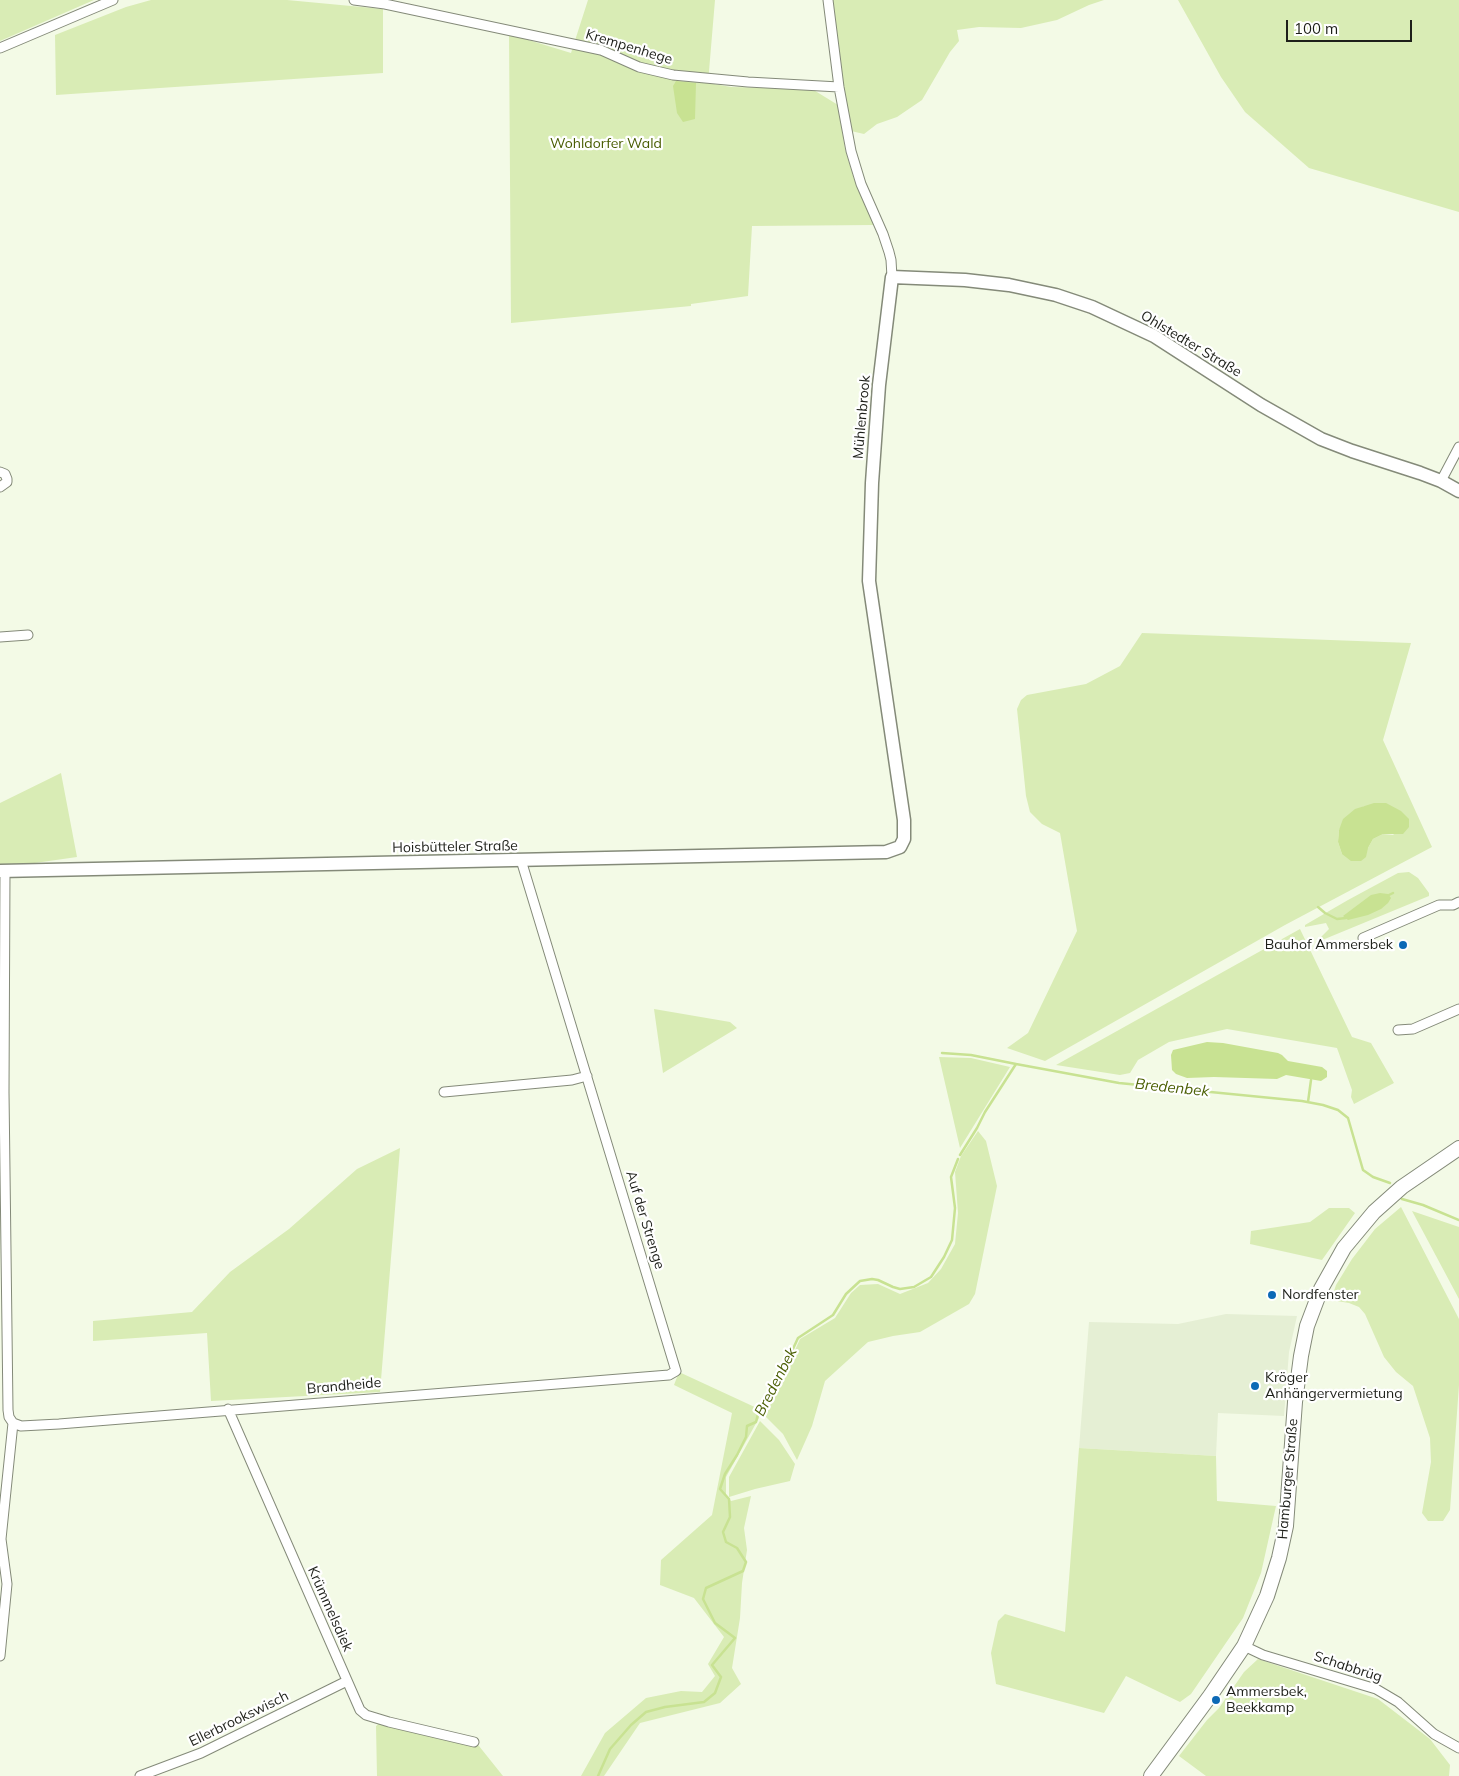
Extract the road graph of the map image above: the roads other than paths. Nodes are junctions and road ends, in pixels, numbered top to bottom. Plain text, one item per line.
1 (113, 0) edge
2 (354, 0) edge
3 (828, 0) edge
4 (0, 48) edge
5 (839, 87) junction
6 (892, 277) junction
7 (1459, 447) edge
8 (0, 472) edge
9 (1441, 481) junction
10 (0, 487) edge
11 (1459, 491) edge
12 (28, 635) dead end
13 (0, 638) edge
14 (903, 844) joint
15 (521, 860) junction
16 (2, 871) edge
17 (1459, 902) edge
18 (1363, 938) dead end
19 (1459, 1009) edge
20 (1398, 1030) dead end
21 (588, 1076) junction
22 (2, 1092) edge
23 (444, 1092) dead end
24 (1459, 1148) edge
25 (3, 1349) edge
26 (676, 1371) joint
27 (228, 1409) junction
28 (14, 1423) junction
29 (1244, 1646) junction
30 (0, 1656) edge
31 (347, 1681) junction
32 (474, 1742) dead end
33 (1459, 1748) edge
34 (140, 1776) edge
35 (1150, 1776) edge

1 - 4 street
2 - 5 street, Krempenhege
3 - 5 street, Mühlenbrook
5 - 6 street, Mühlenbrook
6 - 9 street, Ohlstedter Straße
6 - 14 street, Mühlenbrook
7 - 9 street
8 - 10 street
9 - 11 street, Ohlstedter Straße
12 - 13 street
14 - 15 street, Hoisbütteler Straße
15 - 16 street, Hoisbütteler Straße
15 - 21 street, Auf der Strenge
16 - 22 street
17 - 18 street
19 - 20 street
21 - 23 street
21 - 26 street, Auf der Strenge
22 - 25 street
24 - 29 main road, Hamburger Straße
25 - 28 street
26 - 27 street, Brandheide
27 - 28 street, Brandheide
27 - 31 street, Krümmelsdiek
28 - 30 street
29 - 33 street, Schabbrüg
29 - 35 main road, Hamburger Straße
31 - 32 street, Krümmelsdiek
31 - 34 street, Ellerbrookswisch

